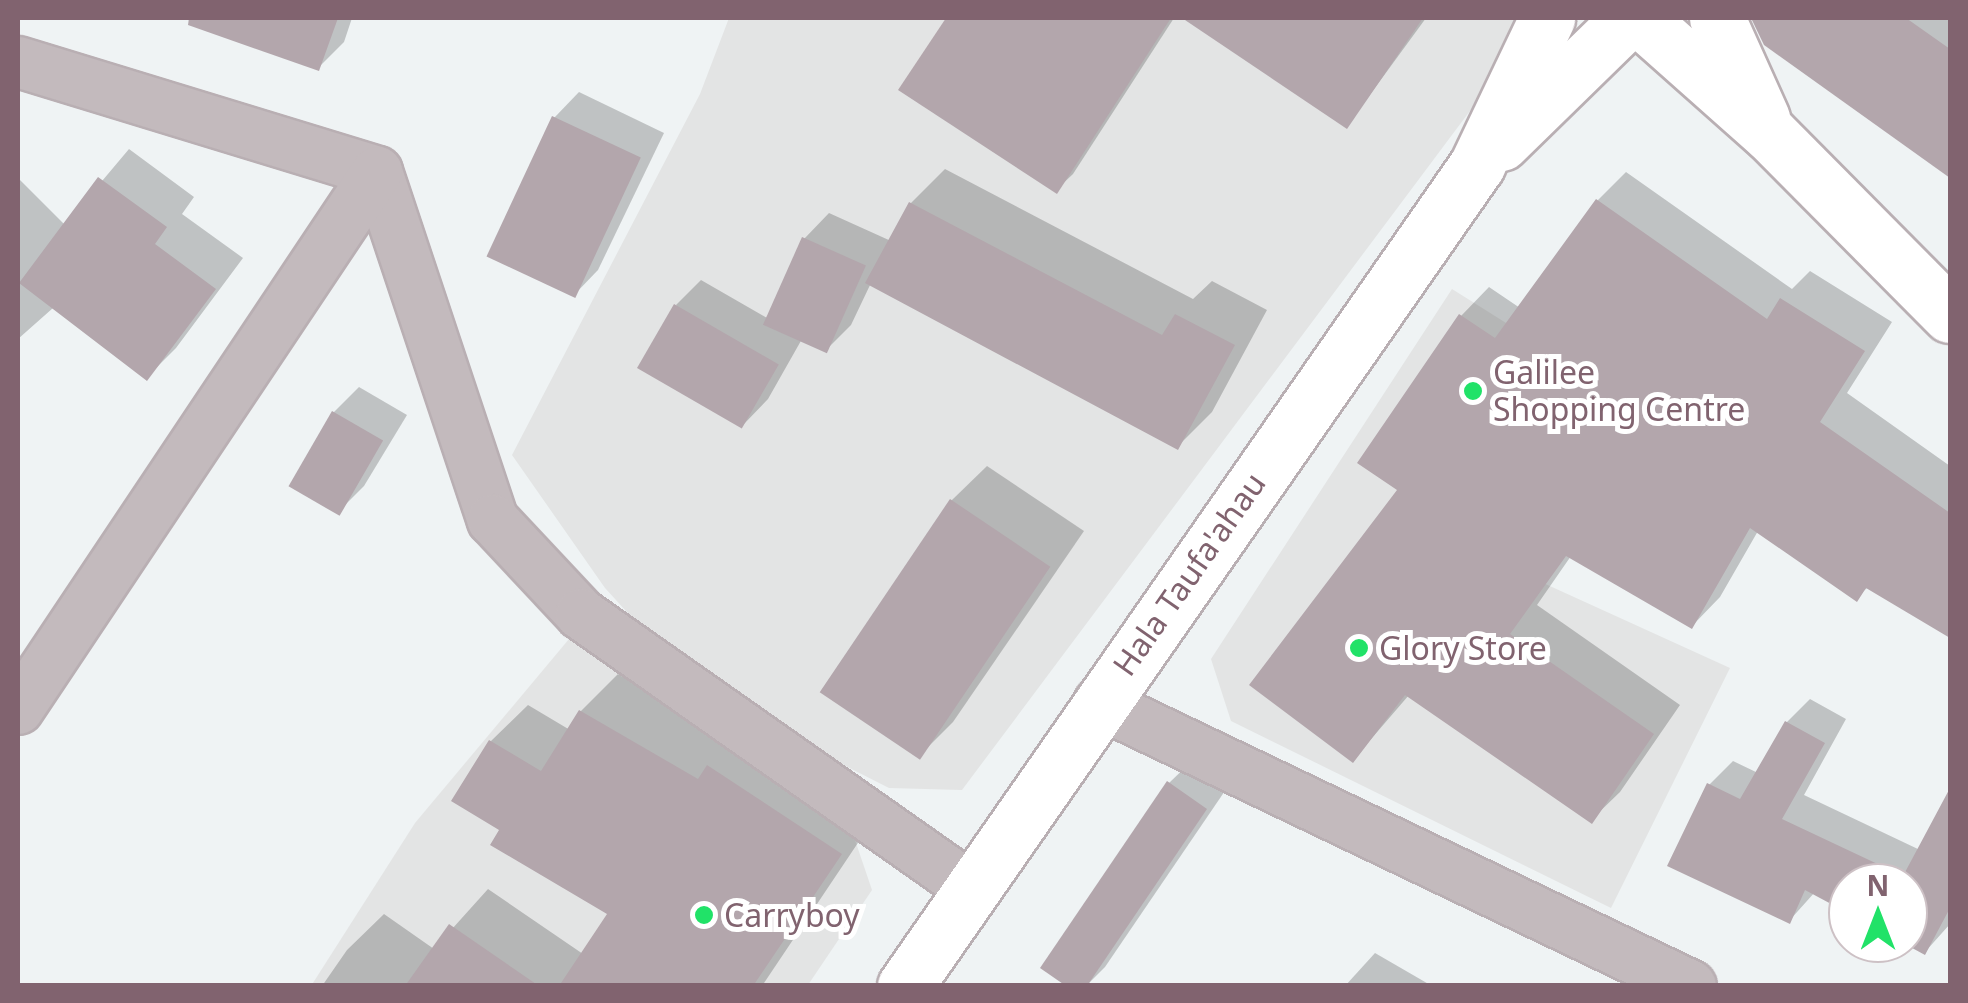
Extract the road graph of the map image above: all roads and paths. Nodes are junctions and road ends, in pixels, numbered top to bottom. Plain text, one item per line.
1 (1547, 18) edge
2 (1717, 18) edge
3 (1627, 22) edge
4 (18, 62) edge
5 (1770, 134) junction
6 (1477, 166) junction
7 (376, 172) junction
8 (1950, 314) edge
9 (1099, 702) junction
10 (18, 710) edge
11 (971, 888) junction
12 (905, 986) edge
13 (1691, 986) edge

1 - 6 main road, Hala Taufa'ahau
2 - 5 main road
3 - 5 main road
3 - 6 main road, Hala Taufa'ahau
4 - 7 street
5 - 8 main road
6 - 9 main road, Hala Taufa'ahau
7 - 10 street
7 - 11 street
9 - 11 main road, Hala Taufa'ahau
9 - 13 street
11 - 12 main road, Hala Taufa'ahau

